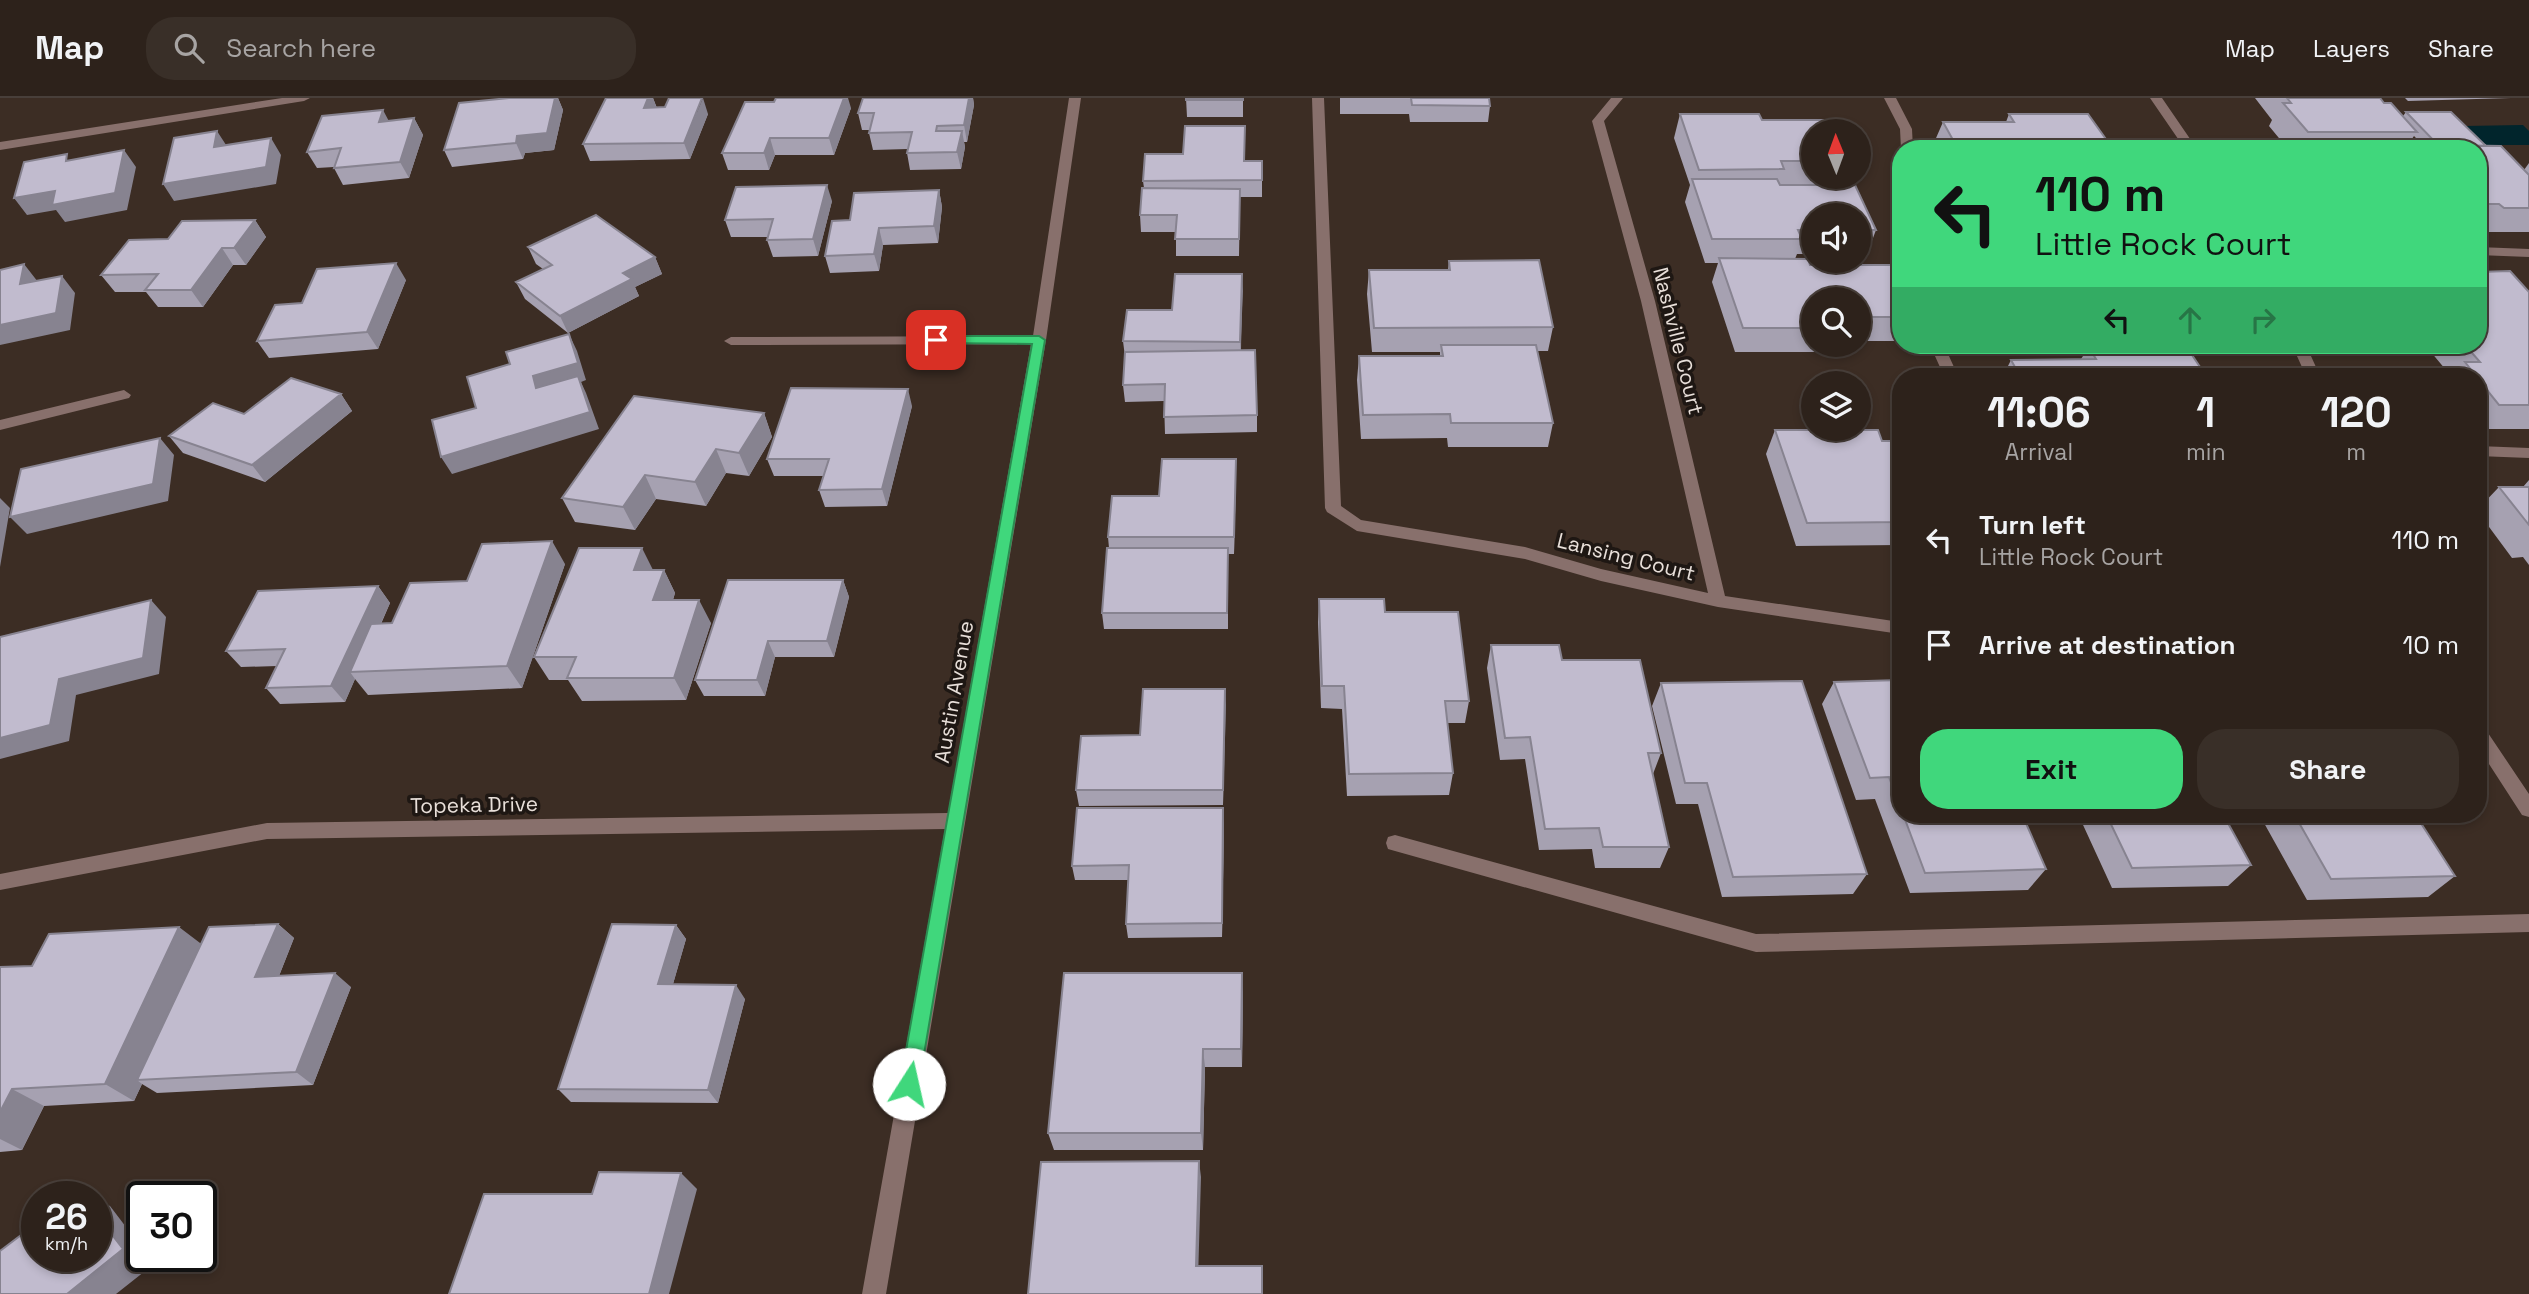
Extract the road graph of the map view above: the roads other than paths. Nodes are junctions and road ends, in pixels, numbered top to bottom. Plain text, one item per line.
1 (304, 98) edge
2 (1075, 98) edge
3 (1318, 98) edge
4 (1617, 98) edge
5 (1890, 98) edge
6 (2156, 98) edge
7 (1907, 140) edge
8 (2185, 140) edge
9 (0, 146) edge
10 (2487, 251) edge
11 (2529, 253) edge
12 (1039, 340) junction
13 (731, 341) dead end
14 (124, 395) dead end
15 (0, 425) edge
16 (2487, 451) edge
17 (2529, 453) edge
18 (1718, 601) junction
19 (1892, 627) edge
20 (2487, 746) edge
21 (2529, 809) edge
22 (954, 821) junction
23 (1395, 843) dead end
24 (0, 882) edge
25 (2529, 923) edge
26 (874, 1294) edge

1 - 9 street
2 - 12 street, Austin Avenue
3 - 18 street, Lansing Court
4 - 18 street, Nashville Court
5 - 7 street
6 - 8 street
10 - 11 street
12 - 13 street
12 - 22 street, Austin Avenue
14 - 15 street
16 - 17 street
18 - 19 street, Lansing Court
20 - 21 street
22 - 24 street, Topeka Drive
22 - 26 street, Austin Avenue
23 - 25 street

